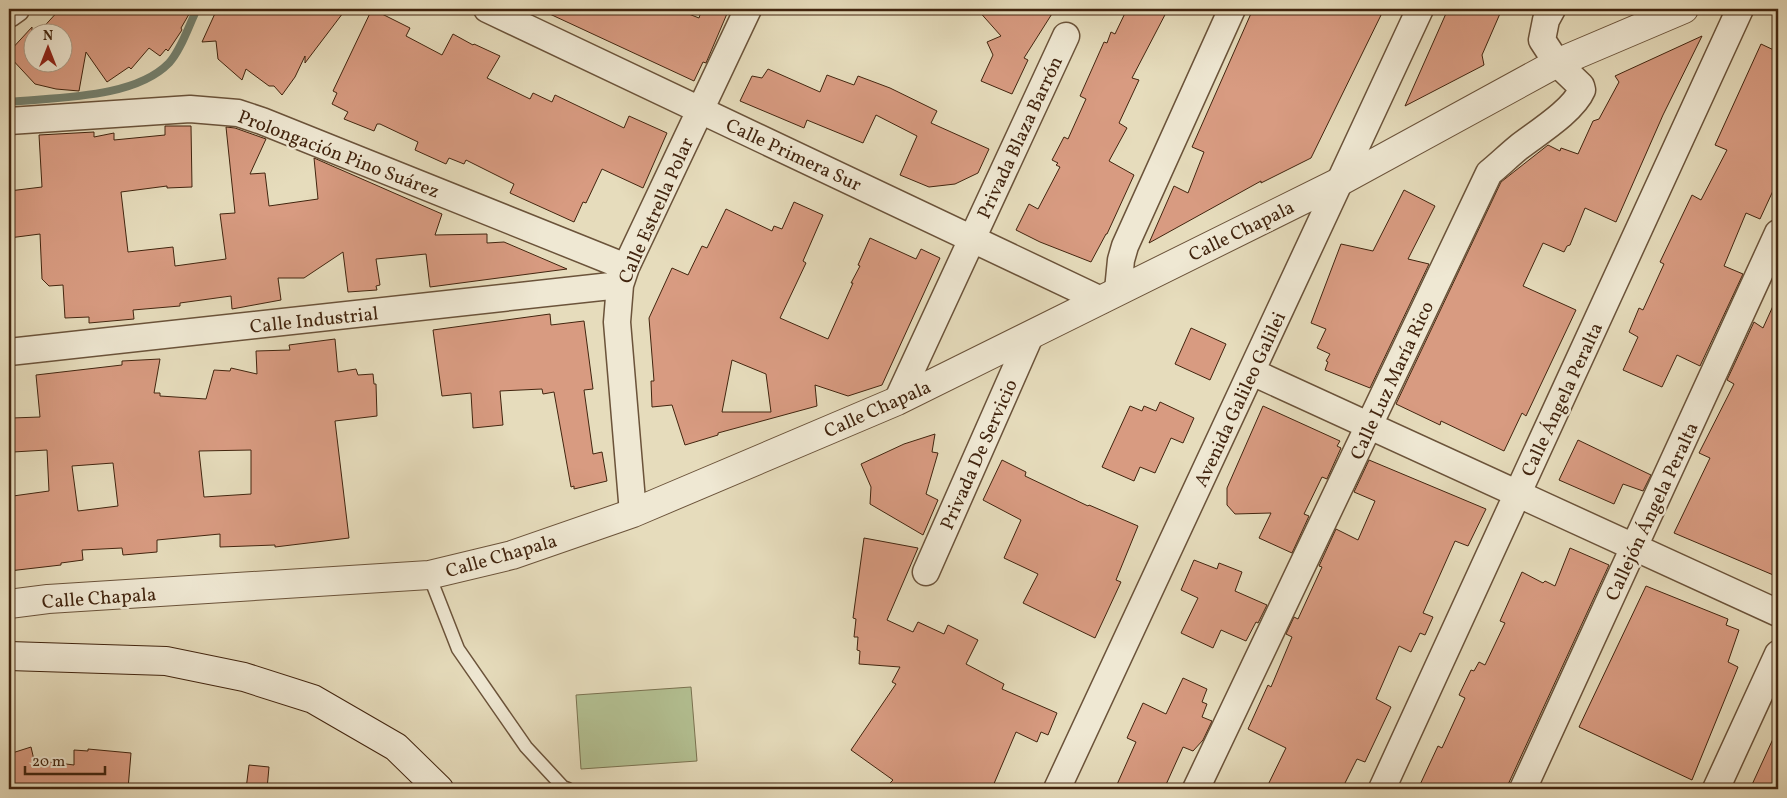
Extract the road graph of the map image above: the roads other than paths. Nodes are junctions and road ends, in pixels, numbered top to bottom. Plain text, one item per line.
1 (16, 9) edge
2 (487, 9) edge
3 (748, 9) edge
4 (1232, 9) edge
5 (1420, 9) edge
6 (1552, 9) edge
7 (1684, 9) edge
8 (1740, 9) edge
9 (9, 14) edge
10 (1066, 36) dead end
11 (1557, 63) junction
12 (701, 110) junction
13 (9, 121) edge
14 (1341, 181) junction
15 (1778, 233) edge
16 (972, 239) junction
17 (623, 276) junction
18 (1109, 295) junction
19 (1030, 336) junction
20 (9, 352) edge
21 (1252, 372) junction
22 (897, 401) junction
23 (1369, 426) junction
24 (1518, 494) junction
25 (633, 513) junction
26 (1634, 547) junction
27 (926, 572) dead end
28 (429, 576) junction
29 (9, 604) edge
30 (1778, 613) edge
31 (1778, 654) edge
32 (9, 656) edge
33 (439, 789) edge
34 (568, 789) edge
35 (1057, 789) edge
36 (1196, 789) edge
37 (1382, 789) edge
38 (1523, 789) edge
39 (1716, 789) edge

1 - 9 street
2 - 12 street, Calle Primera Sur
3 - 12 street, Calle Estrella Polar
4 - 18 street
5 - 14 street, Avenida Galileo Galilei
6 - 11 street, Calle Luz María Rico
7 - 11 street, Calle Chapala
8 - 24 street, Calle Ángela Peralta
10 - 16 street, Privada Blaza Barrón
11 - 14 street, Calle Chapala
11 - 23 street, Calle Luz María Rico
12 - 16 street, Calle Primera Sur
12 - 17 street, Calle Estrella Polar
13 - 17 street, Prolongación Pino Suárez
14 - 18 street, Calle Chapala
14 - 21 street, Avenida Galileo Galilei
15 - 26 street, Callejón Ángela Peralta
16 - 18 street, Calle Primera Sur
16 - 22 street, Privada Blaza Barrón
17 - 20 street, Calle Industrial
17 - 25 street, Calle Estrella Polar
18 - 19 street, Calle Chapala
19 - 22 street, Calle Chapala
19 - 27 street, Privada De Servicio
21 - 23 street
21 - 35 street, Avenida Galileo Galilei
22 - 25 street, Calle Chapala
23 - 24 street
23 - 36 street, Calle Luz María Rico
24 - 26 street
24 - 37 street, Calle Ángela Peralta
25 - 28 street, Calle Chapala
26 - 30 street
26 - 38 street, Callejón Ángela Peralta
28 - 29 street, Calle Chapala
28 - 34 lane
31 - 39 street
32 - 33 street

